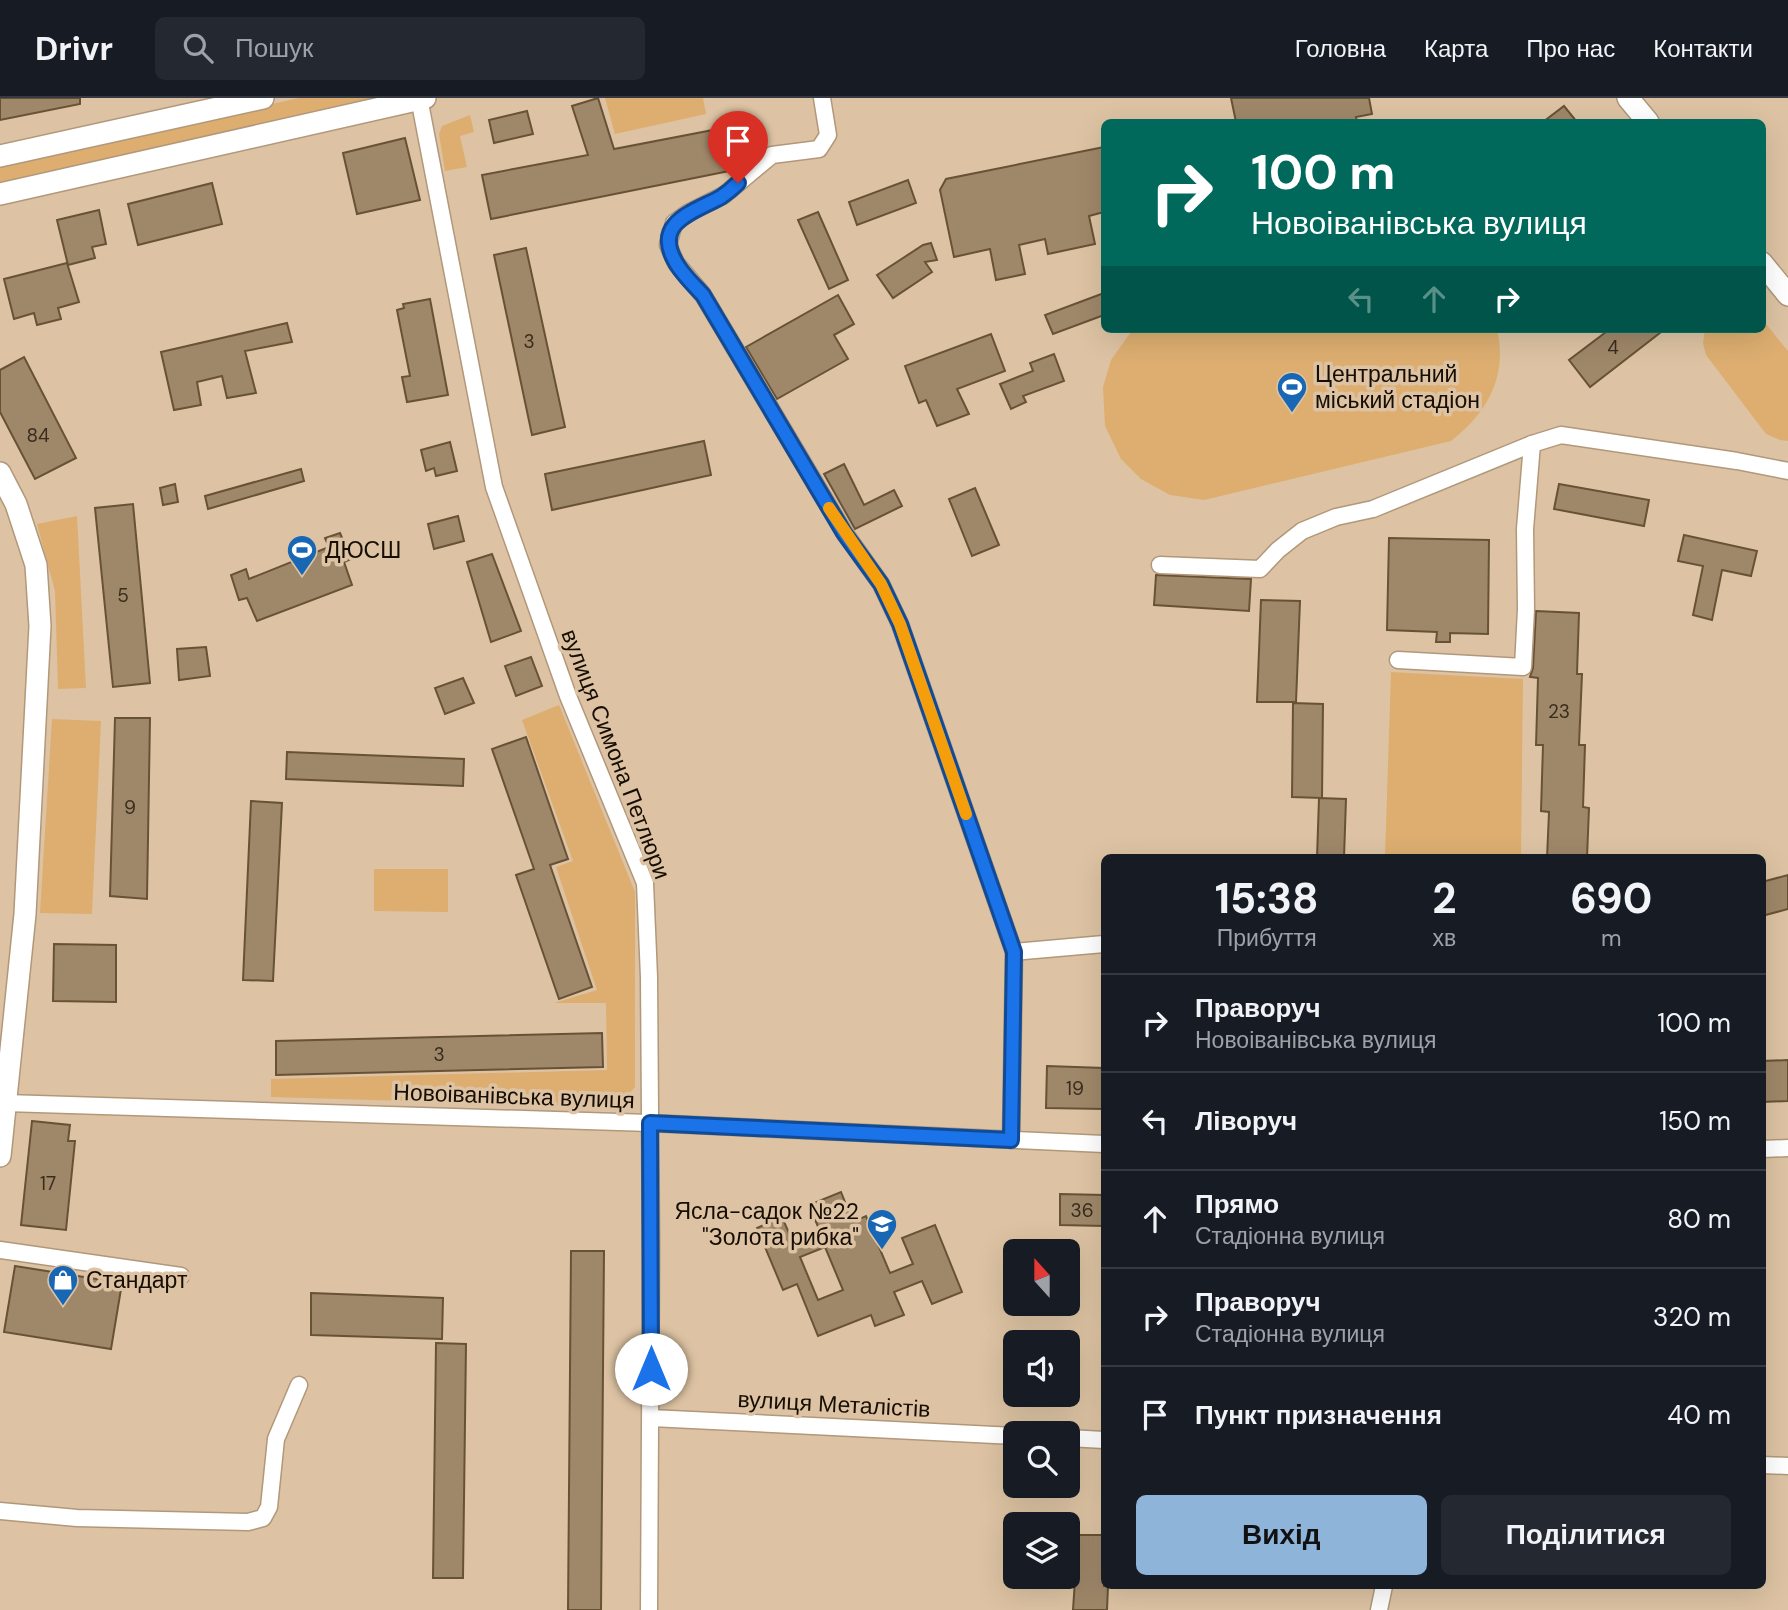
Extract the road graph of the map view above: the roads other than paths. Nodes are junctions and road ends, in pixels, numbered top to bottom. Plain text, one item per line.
1 (263, 98) edge
2 (421, 98) edge
3 (822, 98) edge
4 (1628, 98) edge
5 (1646, 119) edge
6 (0, 156) edge
7 (0, 194) edge
8 (1766, 267) edge
9 (1785, 285) edge
10 (1532, 444) junction
11 (1788, 471) edge
12 (0, 473) edge
13 (1160, 565) dead end
14 (1398, 660) dead end
15 (1101, 944) edge
16 (1014, 952) junction
17 (5, 1102) junction
18 (650, 1123) junction
19 (1011, 1140) junction
20 (1101, 1144) edge
21 (1788, 1148) edge
22 (1766, 1149) edge
23 (0, 1156) edge
24 (0, 1250) edge
25 (181, 1276) dead end
26 (299, 1385) dead end
27 (651, 1418) junction
28 (1003, 1435) edge
29 (1080, 1439) edge
30 (1101, 1440) edge
31 (1766, 1465) edge
32 (1788, 1466) edge
33 (0, 1511) edge
34 (1383, 1589) edge
35 (649, 1610) edge
36 (1379, 1610) edge

1 - 6 street
2 - 7 street
2 - 18 street, вулиця Симона Петлюри
3 - 16 street
4 - 5 street
8 - 9 street
10 - 11 street
10 - 13 street
10 - 14 street
12 - 17 street
15 - 16 street
16 - 19 street
17 - 18 street, Новоіванівська вулиця
17 - 23 street
18 - 19 street, Новоіванівська вулиця
18 - 27 street, вулиця Симона Петлюри
19 - 20 street, Новоіванівська вулиця
21 - 22 street
24 - 25 street
26 - 33 street
27 - 28 street, вулиця Металістів
27 - 35 street, вулиця Симона Петлюри
29 - 30 street
31 - 32 street
34 - 36 street

